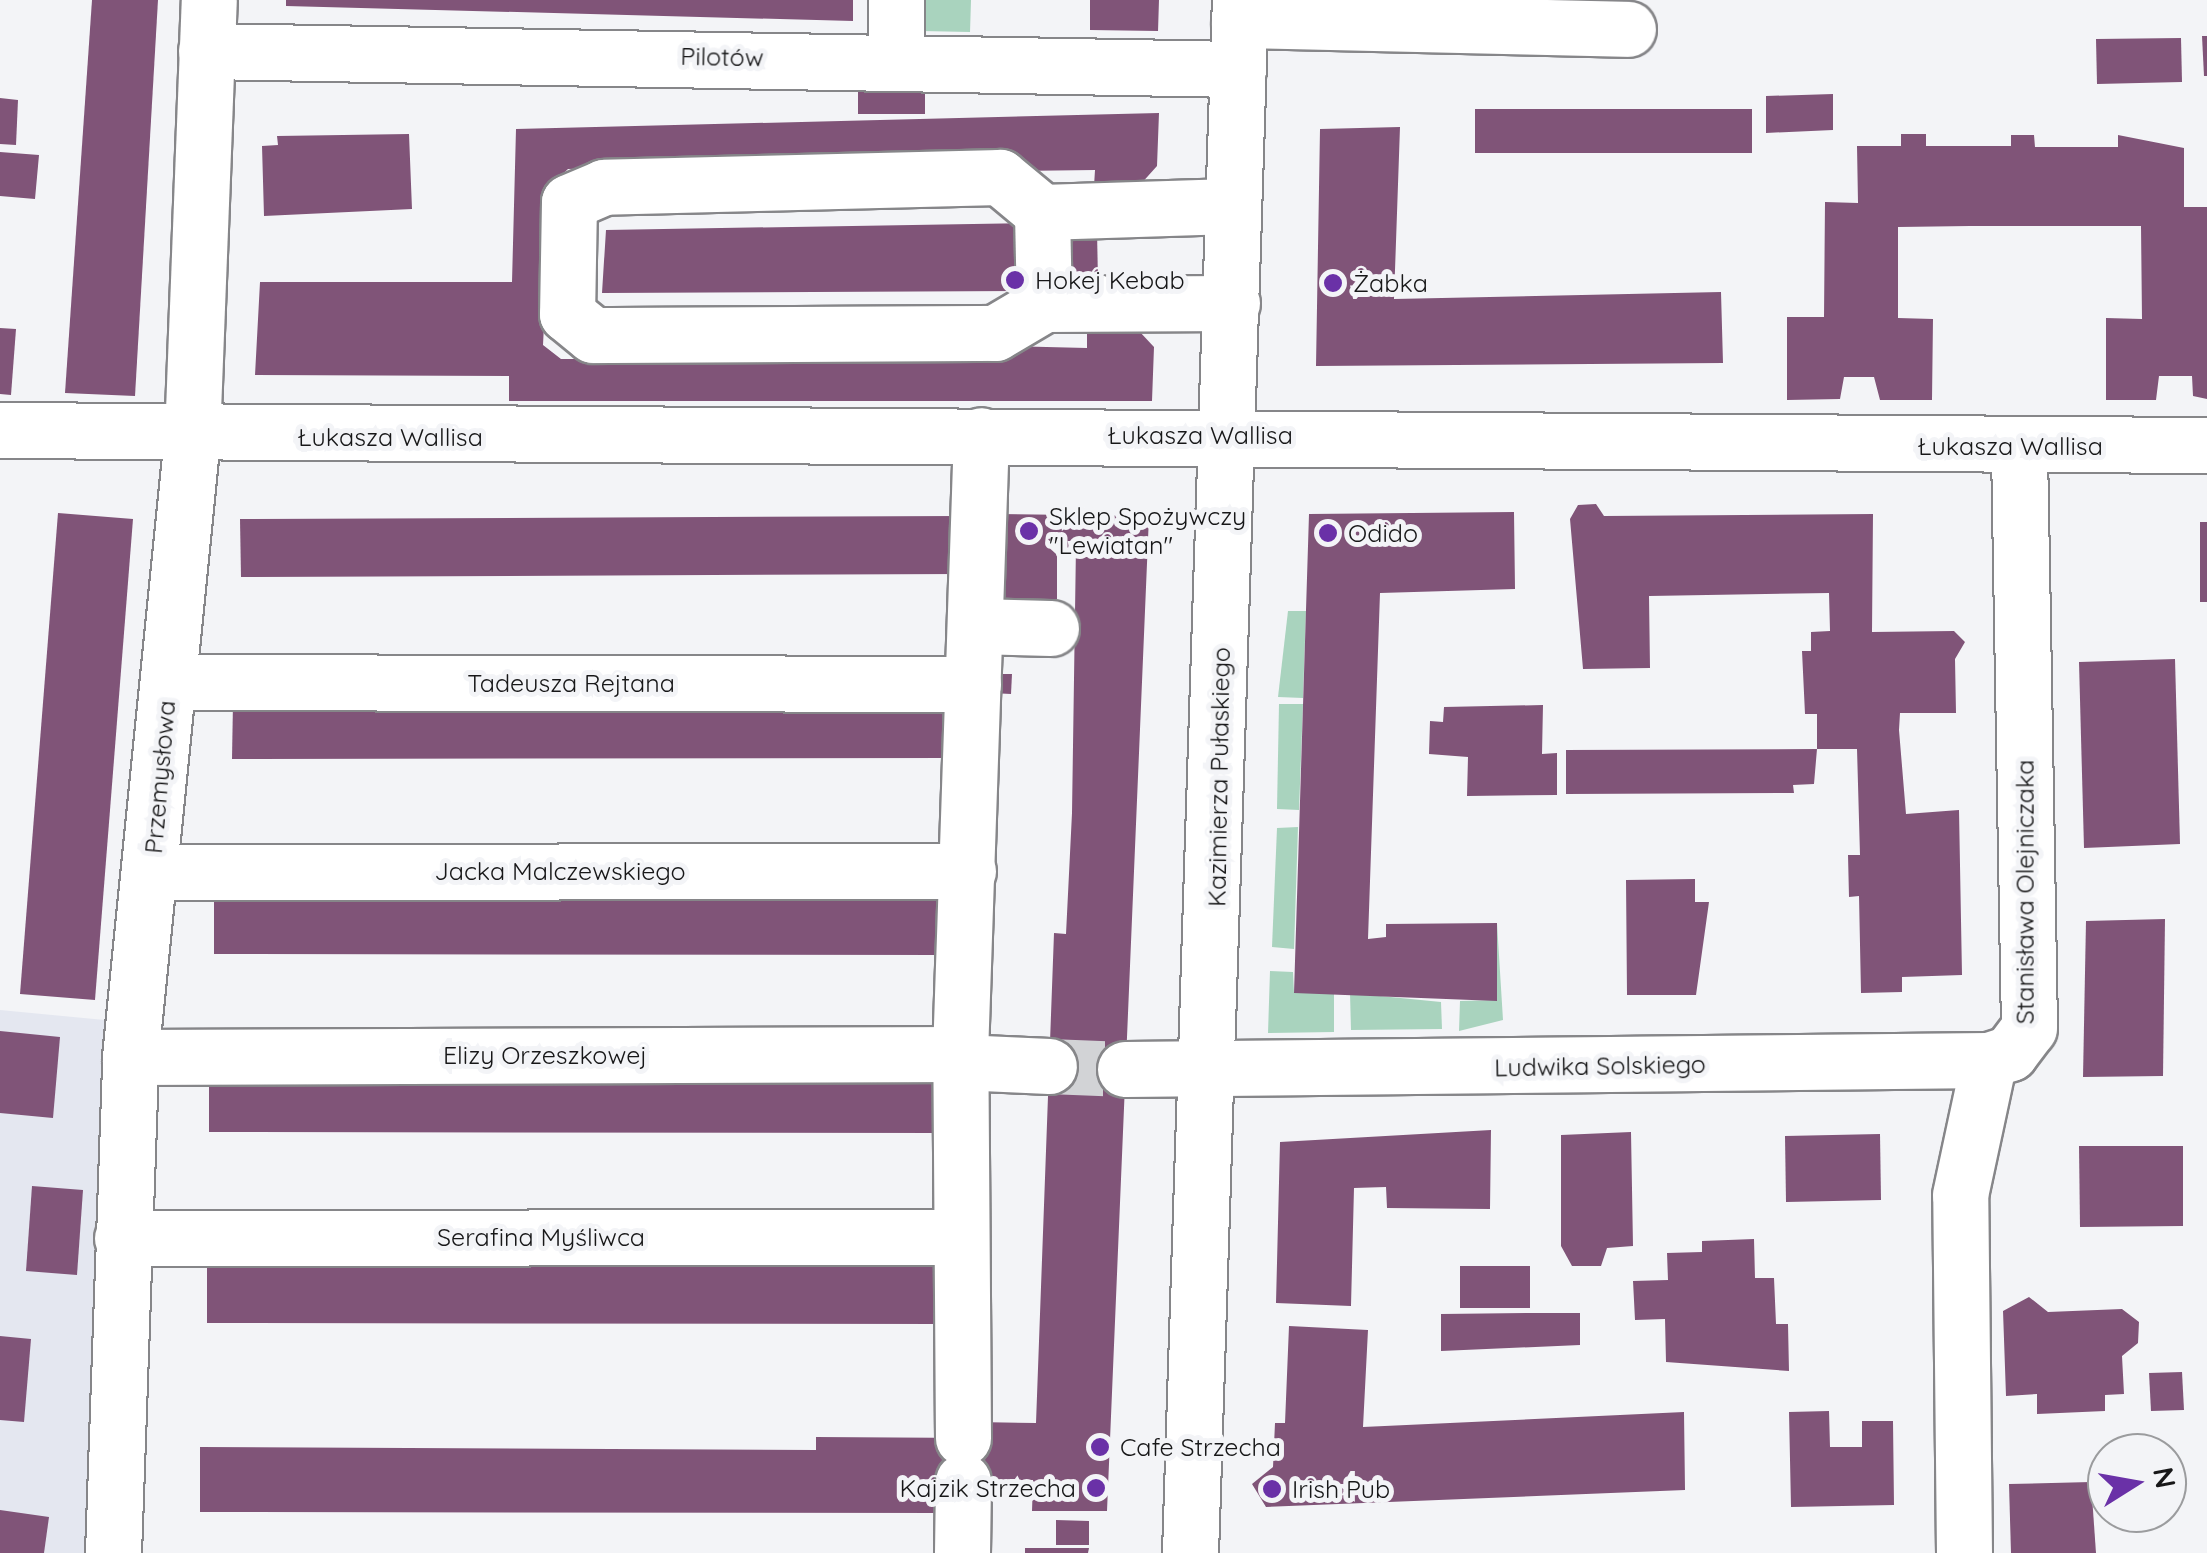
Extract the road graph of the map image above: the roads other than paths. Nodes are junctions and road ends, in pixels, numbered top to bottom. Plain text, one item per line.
1 (896, 0) edge
2 (208, 25) edge
3 (1628, 29) dead end
4 (1239, 30) edge
5 (896, 59) junction
6 (1230, 206) junction
7 (1042, 212) junction
8 (1232, 303) junction
9 (1044, 304) junction
10 (0, 430) edge
11 (1230, 434) junction
12 (980, 435) junction
13 (192, 437) junction
14 (2207, 445) edge
15 (2019, 447) junction
16 (975, 626) junction
17 (1051, 628) dead end
18 (168, 682) junction
19 (973, 684) junction
20 (968, 871) junction
21 (152, 872) junction
22 (130, 1056) junction
23 (960, 1058) junction
24 (1990, 1060) junction
25 (1050, 1066) tunnel mouth
26 (1126, 1069) tunnel mouth
27 (1211, 1073) junction
28 (960, 1237) junction
29 (122, 1238) junction
30 (113, 1553) edge
31 (962, 1553) edge
32 (1190, 1553) edge
33 (1964, 1553) edge

1 - 5 street
2 - 5 street, Pilotów
2 - 13 street, Przemysłowa
3 - 4 street, Pilotów
4 - 5 street, Pilotów
4 - 6 street, Kazimierza Pułaskiego
6 - 7 street
6 - 8 street, Kazimierza Pułaskiego
7 - 9 street
7 - 9 street
8 - 9 street
8 - 11 street, Kazimierza Pułaskiego
10 - 13 street, Łukasza Wallisa
11 - 12 street, Łukasza Wallisa
11 - 15 street, Łukasza Wallisa
11 - 27 street, Kazimierza Pułaskiego
12 - 13 street, Łukasza Wallisa
12 - 16 street
13 - 18 street, Przemysłowa
14 - 15 street, Łukasza Wallisa
15 - 24 street, Stanisława Olejniczaka
16 - 17 street
16 - 19 street
18 - 19 street, Tadeusza Rejtana
18 - 21 street, Przemysłowa
19 - 20 street
20 - 21 street, Jacka Malczewskiego
20 - 23 street
21 - 22 street, Przemysłowa
22 - 23 street, Elizy Orzeszkowej
22 - 29 street, Przemysłowa
23 - 25 street, Elizy Orzeszkowej
23 - 28 street
24 - 27 street, Ludwika Solskiego
24 - 33 street
26 - 27 street, Ludwika Solskiego
27 - 32 street, Kazimierza Pułaskiego
28 - 29 street, Serafina Myśliwca
28 - 31 street
29 - 30 street, Przemysłowa

